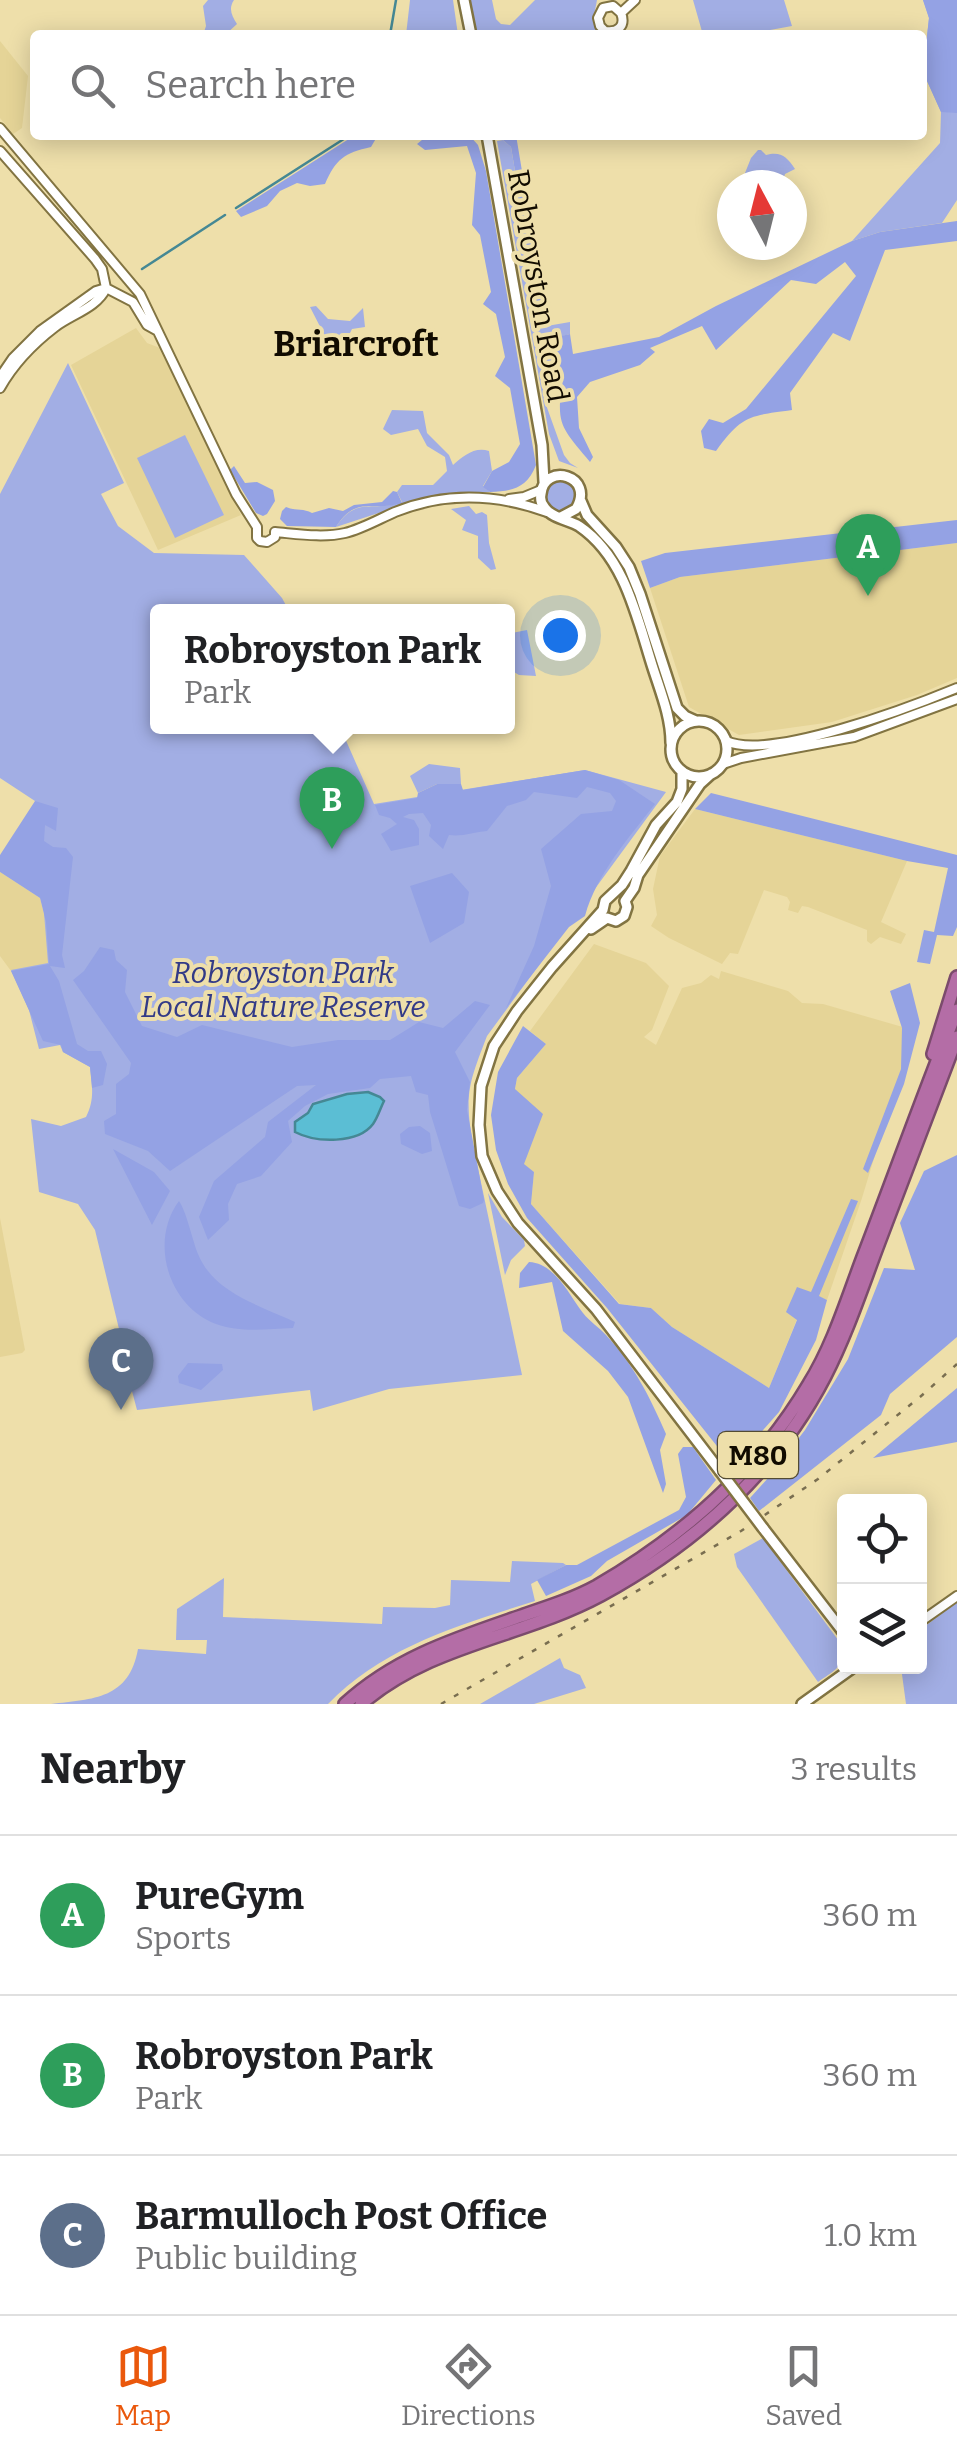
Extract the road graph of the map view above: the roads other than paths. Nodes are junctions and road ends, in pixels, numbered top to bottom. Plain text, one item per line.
1 (464, 0) edge
2 (636, 0) edge
3 (622, 13) junction
4 (470, 30) edge
5 (602, 30) edge
6 (615, 30) edge
7 (0, 128) edge
8 (488, 140) edge
9 (0, 152) edge
10 (106, 288) junction
11 (156, 330) junction
12 (0, 377) edge
13 (0, 388) edge
14 (542, 445) junction
15 (562, 475) junction
16 (542, 489) junction
17 (504, 499) junction
18 (581, 502) junction
19 (556, 515) junction
20 (957, 688) edge
21 (957, 699) edge
22 (696, 721) junction
23 (726, 740) junction
24 (671, 743) junction
25 (722, 764) junction
26 (682, 772) junction
27 (711, 774) junction
28 (610, 897) junction
29 (625, 901) junction
30 (605, 914) junction
31 (957, 977) edge
32 (957, 1010) edge
33 (957, 1037) edge
34 (957, 1048) edge
35 (929, 1111) junction
36 (904, 1150) junction
37 (957, 1596) edge
38 (927, 1617) edge
39 (837, 1624) edge
40 (843, 1674) edge
41 (345, 1704) edge
42 (361, 1704) edge
43 (802, 1704) edge

1 - 4 main road
2 - 3 street
3 - 5 street
3 - 6 street
7 - 11 street
8 - 14 main road, Robroyston Road
9 - 10 street
10 - 11 street
10 - 12 street
10 - 13 street
11 - 17 street
14 - 15 main road, Robroyston Road
14 - 16 main road, Robroyston Road
15 - 16 main road
15 - 18 main road
16 - 17 street
16 - 19 main road
17 - 19 street
18 - 19 main road
18 - 22 main road
19 - 24 main road
20 - 23 street
21 - 25 street
22 - 23 main road
22 - 24 main road
23 - 25 main road
24 - 26 main road
25 - 27 main road
26 - 27 main road
26 - 28 main road
27 - 29 main road
28 - 29 main road
28 - 30 main road
29 - 30 main road
30 - 39 main road, bridge
31 - 36 highway
32 - 36 highway, M80
33 - 35 highway, M80
34 - 35 highway
35 - 42 highway, M80
36 - 41 highway, M80
37 - 38 street
40 - 43 main road

